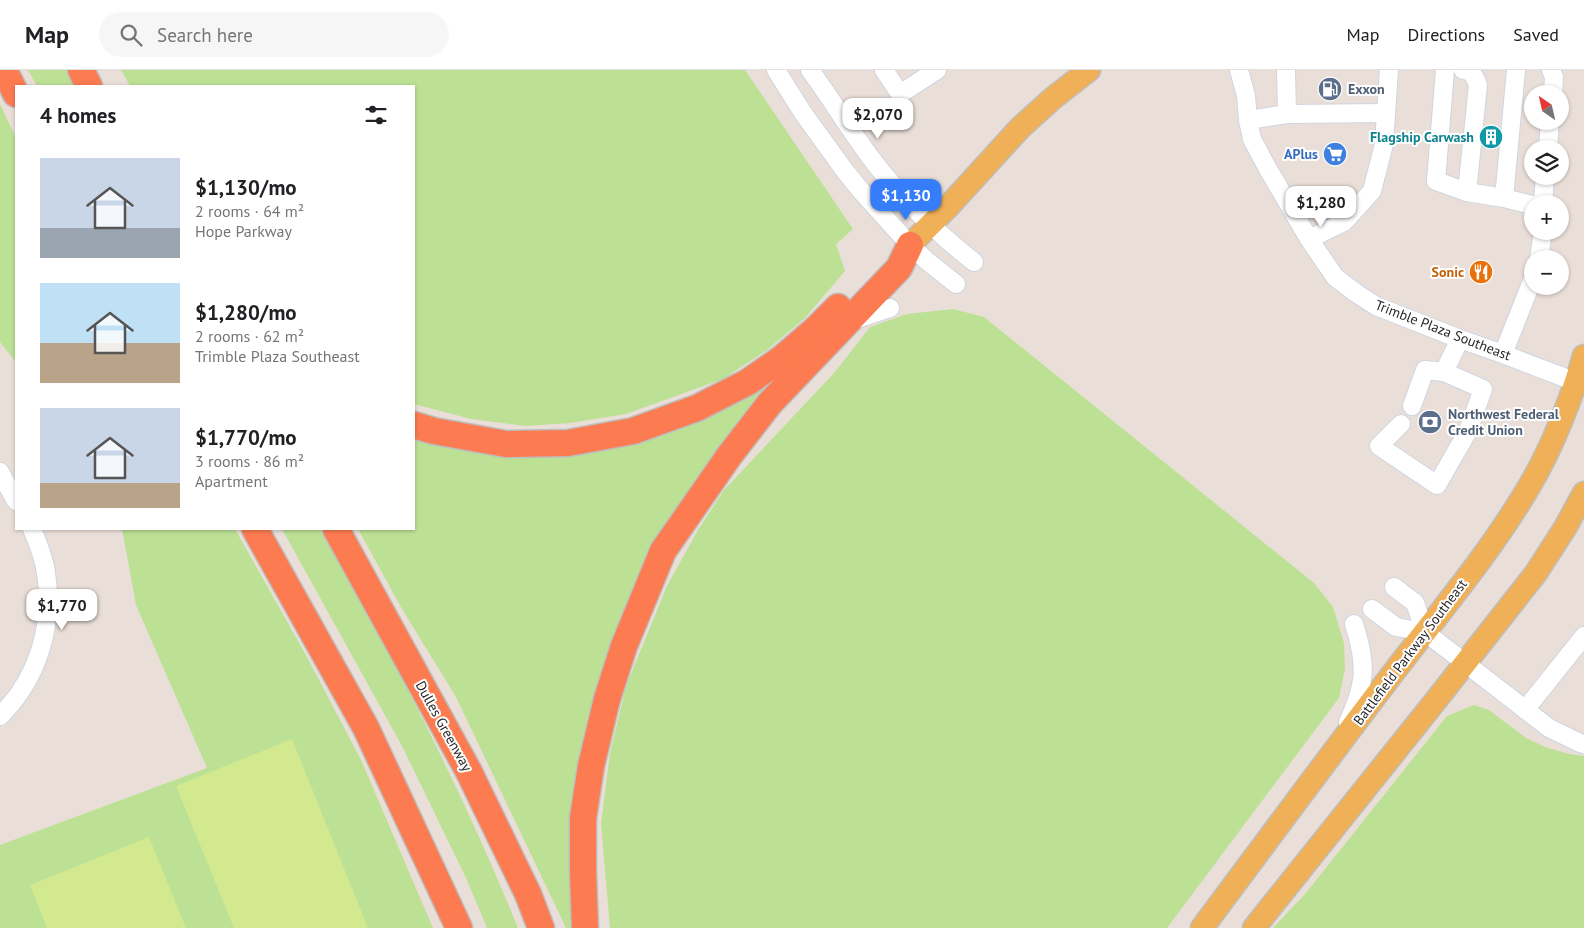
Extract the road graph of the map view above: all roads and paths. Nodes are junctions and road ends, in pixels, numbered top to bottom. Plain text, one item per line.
1 (4, 70) edge
2 (81, 70) edge
3 (776, 70) edge
4 (810, 70) edge
5 (884, 70) edge
6 (937, 70) edge
7 (1089, 70) edge
8 (1239, 70) edge
9 (1286, 70) edge
10 (1389, 70) edge
11 (1445, 70) edge
12 (1463, 70) edge
13 (1516, 70) edge
14 (1551, 70) edge
15 (88, 85) edge
16 (1554, 85) edge
17 (15, 92) edge
18 (1287, 114) junction
19 (1385, 114) junction
20 (1248, 120) junction
21 (1467, 192) junction
22 (1504, 198) junction
23 (1524, 203) edge
24 (930, 225) junction
25 (1309, 239) junction
26 (910, 244) junction
27 (974, 262) dead end
28 (956, 284) dead end
29 (1526, 295) edge
30 (890, 308) dead end
31 (843, 327) junction
32 (1460, 340) junction
33 (1503, 354) junction
34 (1584, 356) edge
35 (1444, 372) junction
36 (1576, 382) junction
37 (1412, 406) dead end
38 (1401, 424) dead end
39 (415, 425) edge
40 (0, 472) edge
41 (1584, 493) edge
42 (15, 499) edge
43 (32, 530) edge
44 (256, 530) edge
45 (337, 530) edge
46 (1394, 587) dead end
47 (1372, 610) dead end
48 (1354, 624) dead end
49 (1425, 632) junction
50 (1584, 636) edge
51 (1465, 664) junction
52 (1525, 710) junction
53 (0, 716) edge
54 (1584, 744) edge
55 (1326, 763) junction
56 (459, 928) edge
57 (541, 928) edge
58 (585, 928) edge
59 (1202, 928) edge
60 (1254, 928) edge

1 - 17 highway
2 - 15 highway
3 - 26 street
4 - 24 street
5 - 6 street
7 - 24 main road
8 - 20 street, Trimble Plaza Southeast
9 - 18 street
10 - 19 street
11 - 21 street
12 - 21 street
13 - 22 street
14 - 16 street
18 - 19 street
18 - 20 street
19 - 25 street
20 - 25 street, Trimble Plaza Southeast
21 - 22 street
22 - 23 street
24 - 26 main road
24 - 27 street
25 - 32 street, Trimble Plaza Southeast
26 - 28 street
26 - 31 highway
26 - 39 highway
29 - 33 street
30 - 31 street
31 - 58 highway
32 - 33 street, Trimble Plaza Southeast
32 - 35 street
33 - 36 street, Trimble Plaza Southeast
34 - 36 main road, Battlefield Parkway Southeast
35 - 37 street
35 - 38 street
36 - 49 main road, Battlefield Parkway Southeast
40 - 42 street
41 - 51 main road
43 - 53 street
44 - 56 highway
45 - 57 highway, Dulles Greenway
46 - 49 street
47 - 49 street
48 - 55 street
49 - 51 street
49 - 55 main road, Battlefield Parkway Southeast
50 - 52 street
51 - 52 street
51 - 60 main road
52 - 54 street
55 - 59 main road, Battlefield Parkway Southeast

